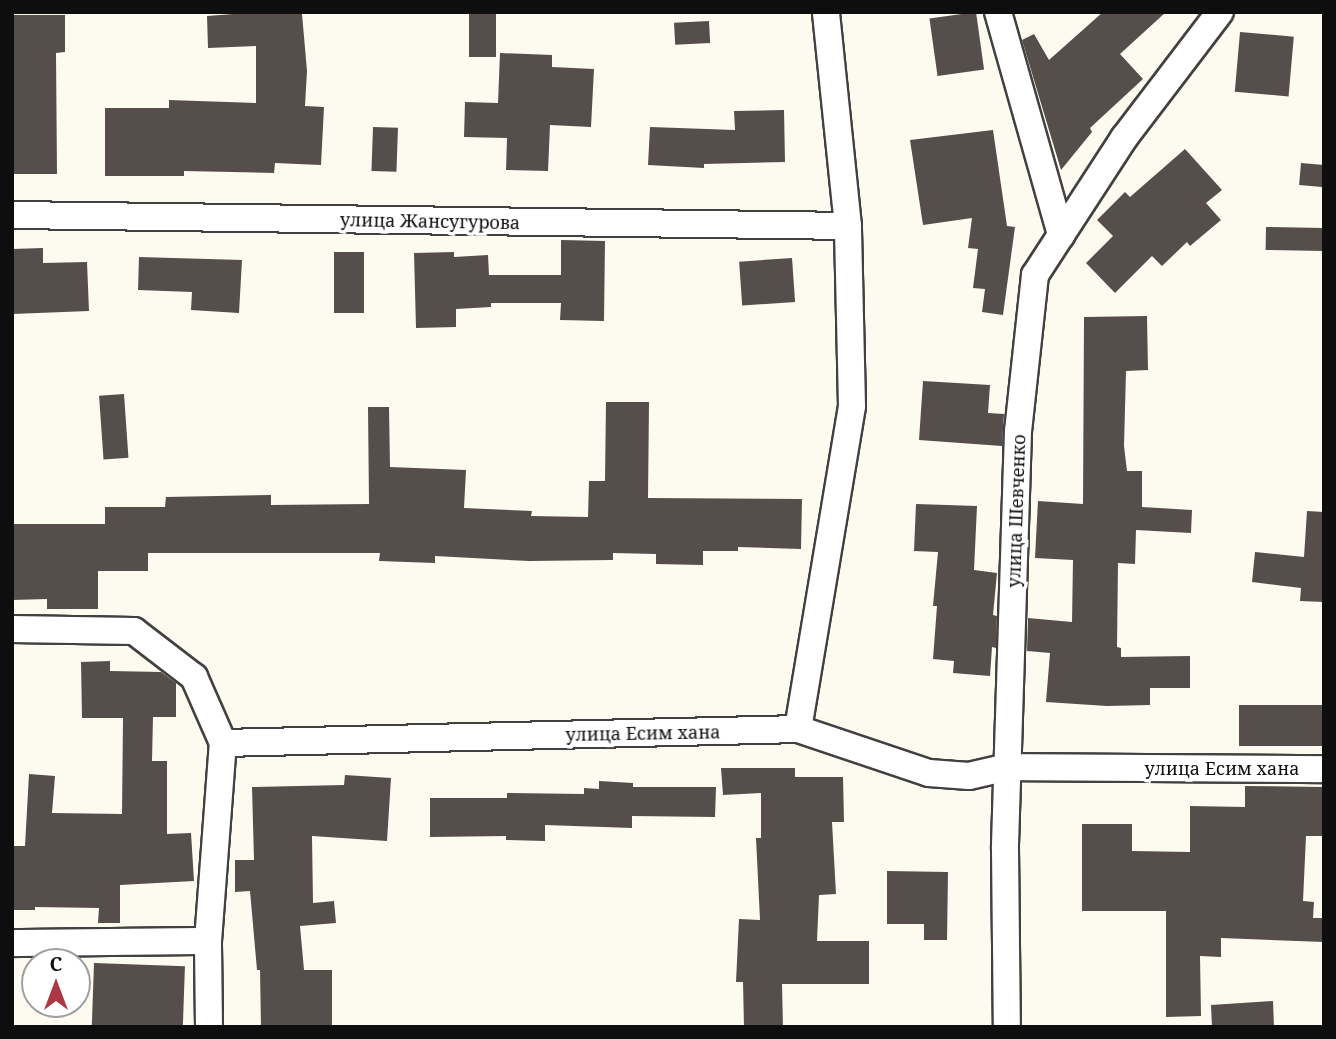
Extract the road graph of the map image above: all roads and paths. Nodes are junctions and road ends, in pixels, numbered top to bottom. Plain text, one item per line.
1 (826, 12) edge
2 (999, 12) edge
3 (1220, 12) edge
4 (12, 215) edge
5 (848, 226) junction
6 (1061, 235) junction
7 (12, 629) edge
8 (798, 729) junction
9 (223, 743) junction
10 (1007, 767) junction
11 (1324, 769) edge
12 (208, 941) junction
13 (12, 943) edge
14 (209, 1027) edge
15 (1007, 1027) edge

1 - 5 street
2 - 6 street
3 - 6 street, улица Шевченко
4 - 5 street, улица Жансугурова
5 - 8 street
6 - 10 street, улица Шевченко
7 - 9 street
8 - 9 street, улица Есим хана
8 - 10 street, улица Есим хана
9 - 12 street
10 - 11 street, улица Есим хана
10 - 15 street, улица Шевченко
12 - 13 street
12 - 14 street

